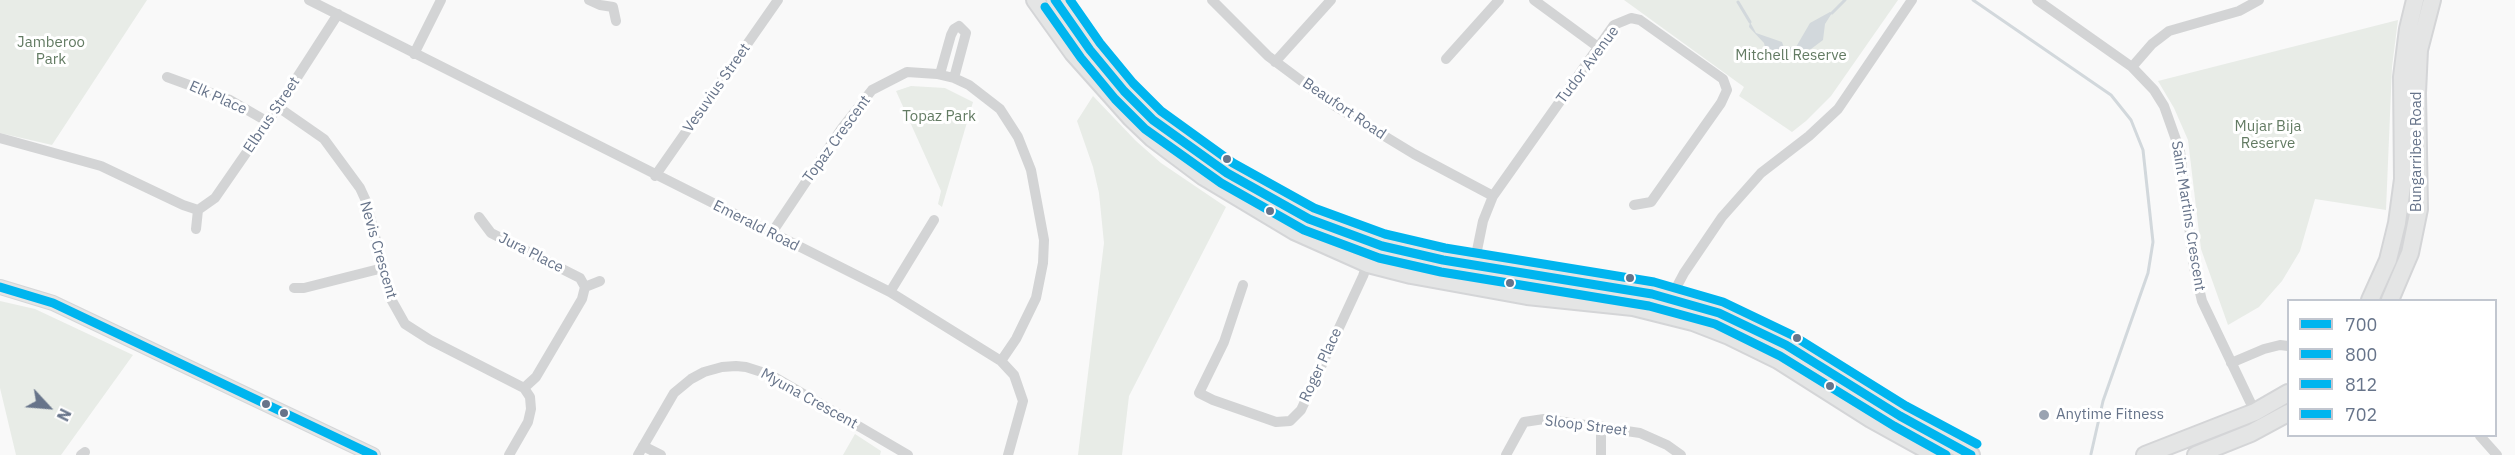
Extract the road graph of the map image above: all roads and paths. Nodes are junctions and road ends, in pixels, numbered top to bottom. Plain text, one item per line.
1 (309, 0) edge
2 (441, 0) edge
3 (588, 0) edge
4 (623, 0) edge
5 (778, 0) edge
6 (1035, 0) edge
7 (1055, 0) edge
8 (1212, 0) edge
9 (1331, 0) edge
10 (1499, 0) edge
11 (1534, 0) edge
12 (1912, 0) edge
13 (2037, 0) edge
14 (2259, 0) edge
15 (2415, 0) edge
16 (2432, 0) edge
17 (613, 7) junction
18 (338, 14) junction
19 (616, 21) dead end
20 (1598, 47) junction
21 (414, 54) junction
22 (1446, 59) dead end
23 (1275, 62) junction
24 (2132, 67) junction
25 (940, 74) junction
26 (167, 76) dead end
27 (954, 78) junction
28 (278, 107) junction
29 (268, 122) junction
30 (0, 138) edge
31 (656, 176) junction
32 (1493, 196) junction
33 (1634, 205) dead end
34 (198, 210) junction
35 (479, 217) dead end
36 (934, 220) dead end
37 (196, 229) dead end
38 (771, 234) junction
39 (1375, 243) junction
40 (1368, 264) junction
41 (1474, 265) junction
42 (383, 268) junction
43 (600, 281) dead end
44 (1243, 285) dead end
45 (0, 286) edge
46 (585, 287) junction
47 (294, 288) dead end
48 (890, 292) junction
49 (2370, 299) edge
50 (2390, 299) edge
51 (1667, 306) junction
52 (2287, 346) edge
53 (1000, 362) junction
54 (2231, 363) junction
55 (524, 387) junction
56 (2287, 394) edge
57 (2254, 412) junction
58 (2287, 414) edge
59 (1601, 426) junction
60 (2482, 437) edge
61 (640, 451) edge
62 (2145, 454) edge
63 (373, 455) edge
64 (509, 455) edge
65 (661, 455) edge
66 (908, 455) edge
67 (1008, 455) edge
68 (1506, 455) edge
69 (1601, 455) edge
70 (1681, 455) edge
71 (1936, 455) edge
72 (1971, 455) edge
73 (2196, 455) edge
74 (2497, 455) edge

1 - 18 street, Emerald Road
2 - 21 street
3 - 17 street
4 - 17 street
5 - 31 street, Vesuvius Street
6 - 40 main road
7 - 39 main road
8 - 23 street, Beaufort Road
9 - 23 street
10 - 22 street
11 - 20 street
12 - 51 street
13 - 24 street, Saint Martins Crescent
14 - 24 street
15 - 49 main road, Bungarribee Road
16 - 50 main road, Bungarribee Road
17 - 19 street
18 - 21 street, Emerald Road
18 - 28 street, Elbrus Street
20 - 32 street, Tudor Avenue
20 - 33 street, Tudor Avenue
21 - 31 street, Emerald Road
23 - 32 street, Beaufort Road
24 - 54 street, Saint Martins Crescent
25 - 27 street, Topaz Crescent
25 - 27 street
25 - 38 street, Topaz Crescent
26 - 29 street, Elk Place
27 - 53 street, Topaz Crescent
28 - 29 street, Elbrus Street
28 - 42 street, Nevis Crescent
29 - 34 street, Elbrus Street
30 - 34 street
31 - 38 street, Emerald Road
32 - 41 street, Tudor Avenue
34 - 37 street
35 - 46 street, Jura Place
36 - 48 street
38 - 48 street, Emerald Road
39 - 40 street, Roger Place
39 - 41 main road
40 - 44 street, Roger Place
40 - 51 main road
41 - 51 main road
42 - 47 street
42 - 55 street, Nevis Crescent
43 - 46 street
45 - 63 street
46 - 55 street
48 - 53 street, Emerald Road
51 - 71 main road
51 - 72 main road
52 - 54 street
53 - 67 street, Emerald Road
54 - 57 street, Saint Martins Crescent
55 - 64 street
56 - 57 main road
57 - 62 main road
58 - 73 main road
59 - 68 street, Sloop Street
59 - 69 street
59 - 70 street, Sloop Street
60 - 74 street
61 - 65 street
61 - 66 street, Myuna Crescent

